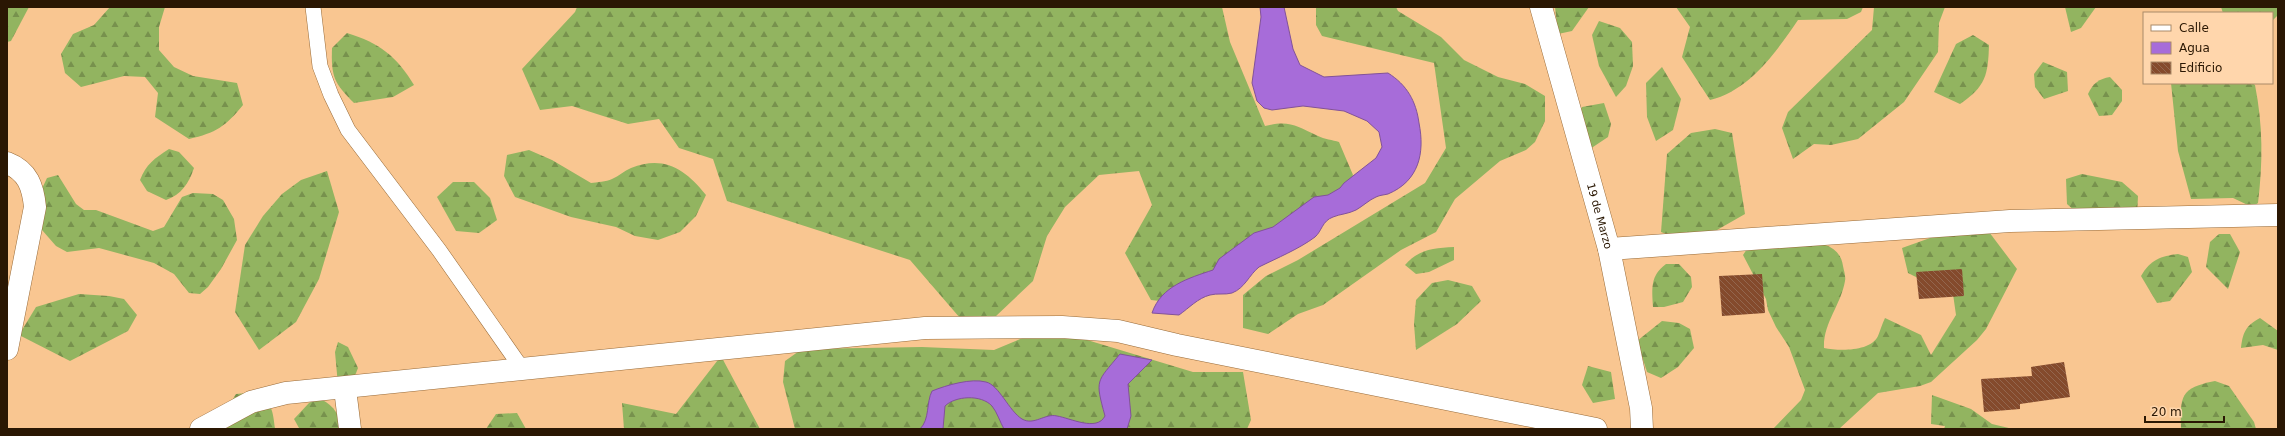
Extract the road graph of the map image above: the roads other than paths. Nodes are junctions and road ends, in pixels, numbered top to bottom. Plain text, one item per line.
1 (314, 7) edge
2 (1541, 7) edge
3 (7, 163) edge
4 (2278, 215) edge
5 (1609, 249) junction
6 (7, 349) edge
7 (523, 370) junction
8 (345, 389) junction
9 (201, 429) edge
10 (350, 429) edge
11 (1596, 429) edge
12 (1642, 429) edge

1 - 7 lane
2 - 5 street, 19 de Marzo
3 - 6 street
4 - 5 street
5 - 12 street, 19 de Marzo
7 - 8 street
7 - 11 street
8 - 9 street
8 - 10 street

